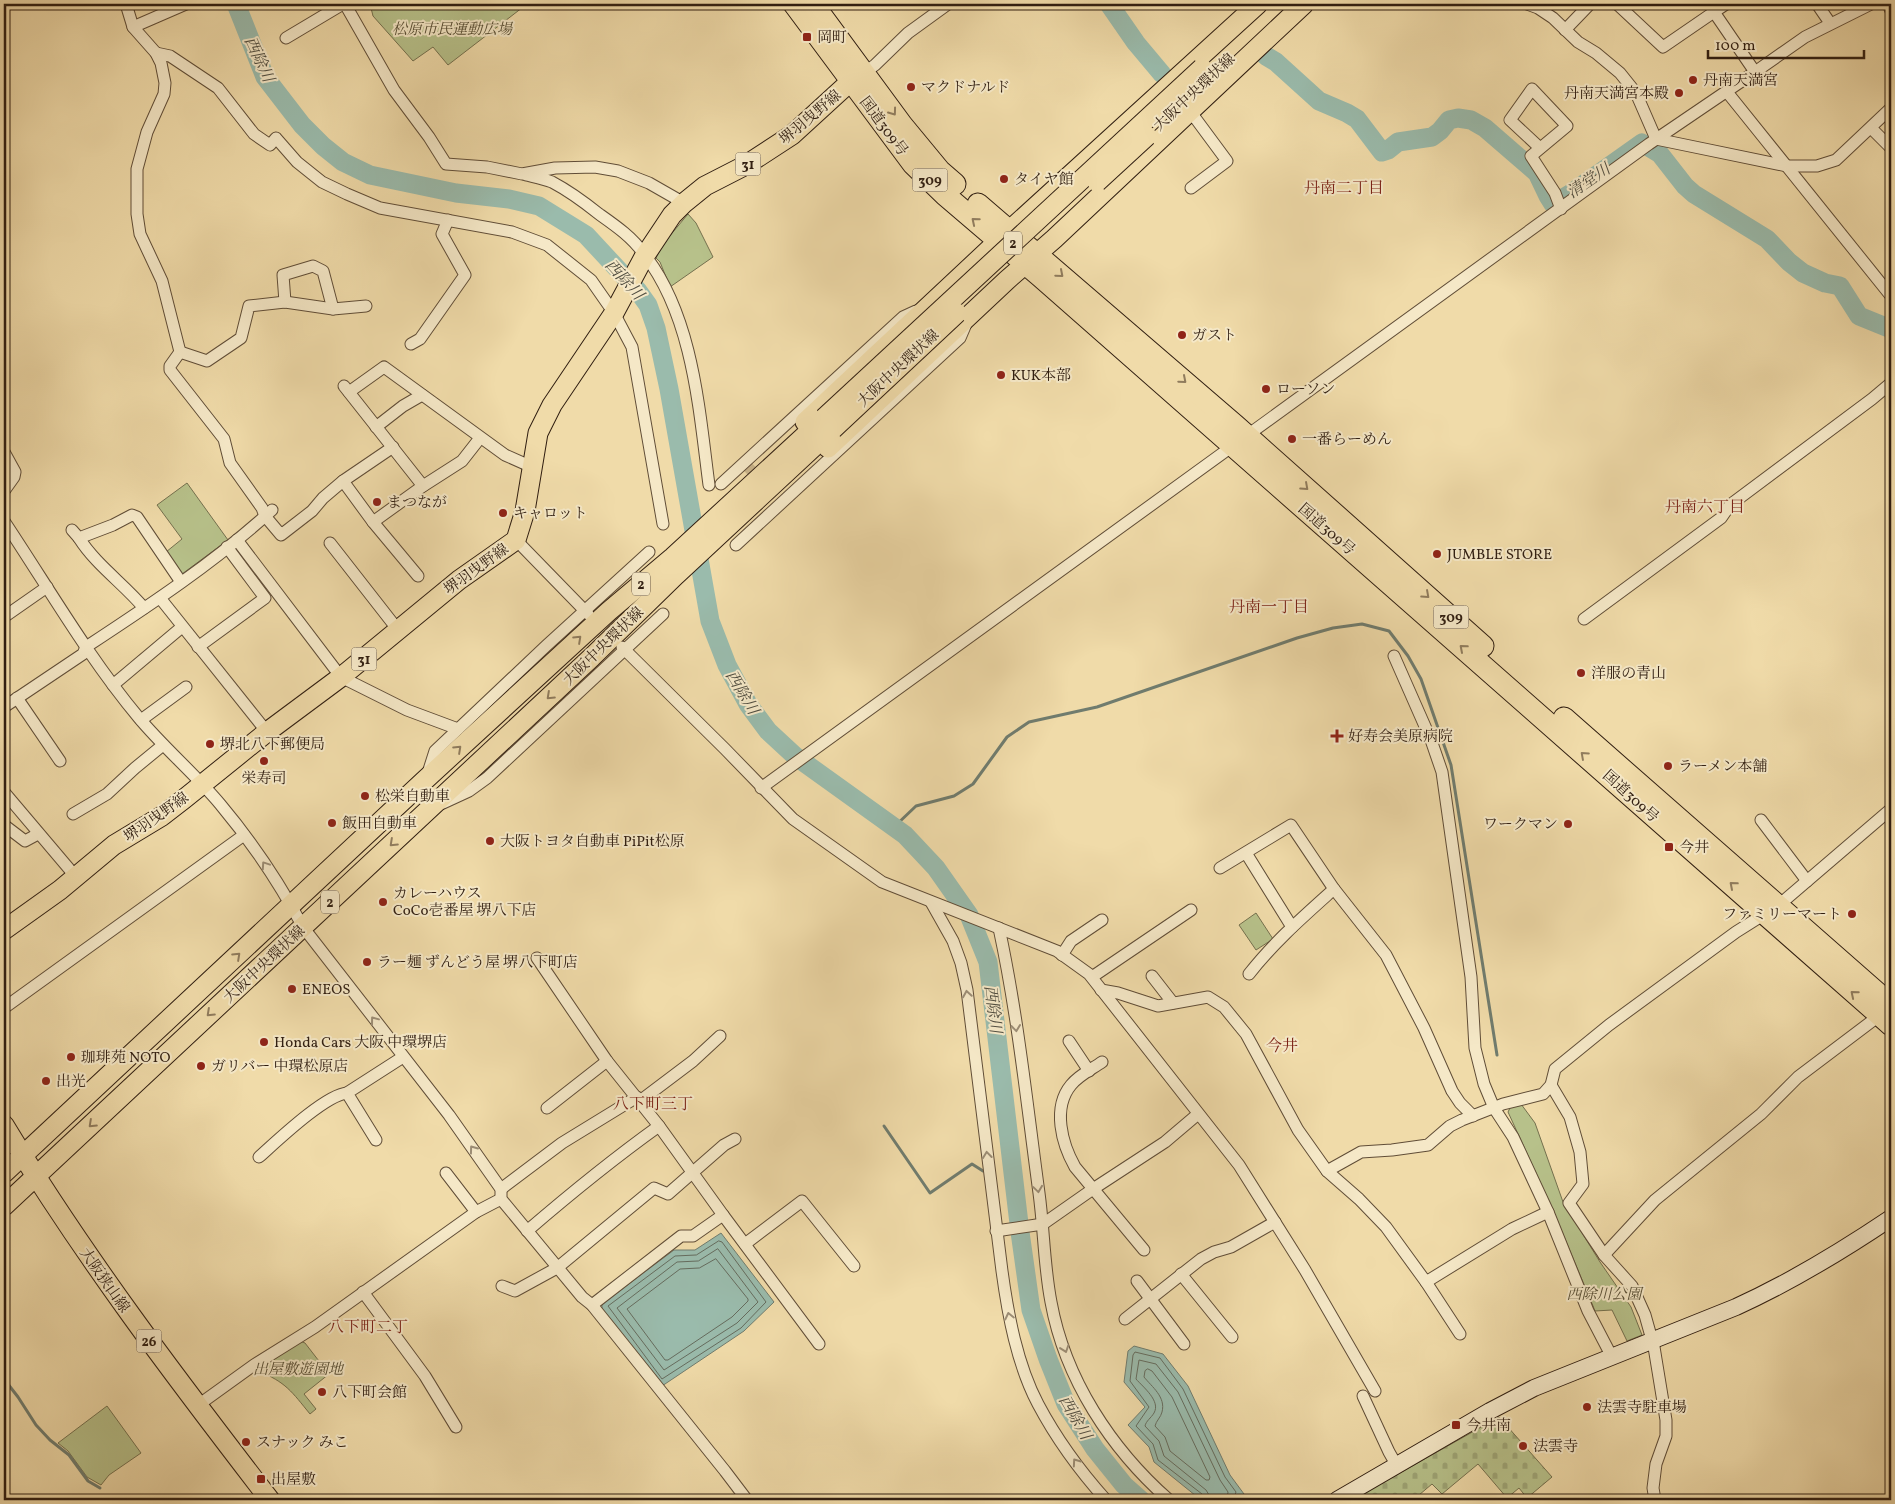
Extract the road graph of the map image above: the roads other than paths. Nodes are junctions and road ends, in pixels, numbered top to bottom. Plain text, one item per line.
1 (126, 4) edge
2 (186, 4) edge
3 (344, 4) edge
4 (794, 4) edge
5 (813, 4) edge
6 (947, 4) edge
7 (1258, 4) edge
8 (1271, 4) edge
9 (1290, 4) edge
10 (1304, 4) edge
11 (1528, 4) edge
12 (1590, 4) edge
13 (1617, 4) edge
14 (1726, 4) edge
15 (1817, 4) edge
16 (1871, 4) edge
17 (1888, 4) edge
18 (1891, 11) edge
19 (1714, 12) junction
20 (1830, 23) junction
21 (133, 27) junction
22 (1565, 30) junction
23 (286, 38) dead end
24 (156, 53) junction
25 (1755, 72) junction
26 (1206, 73) junction
27 (858, 77) junction
28 (1727, 92) junction
29 (1891, 108) edge
30 (1190, 111) junction
31 (1871, 128) junction
32 (1650, 144) junction
33 (1540, 148) junction
34 (1891, 148) edge
35 (1787, 166) junction
36 (522, 174) junction
37 (1191, 188) dead end
38 (684, 202) junction
39 (1561, 207) junction
40 (448, 220) junction
41 (1004, 236) junction
42 (644, 258) junction
43 (1032, 259) junction
44 (1891, 296) edge
45 (285, 302) junction
46 (932, 304) junction
47 (366, 306) dead end
48 (333, 309) junction
49 (616, 310) junction
50 (969, 315) junction
51 (411, 344) dead end
52 (180, 352) junction
53 (1891, 383) edge
54 (422, 395) junction
55 (376, 427) junction
56 (480, 438) junction
57 (1239, 441) junction
58 (393, 447) junction
59 (4, 452) edge
60 (532, 467) junction
61 (344, 481) junction
62 (721, 484) dead end
63 (709, 485) dead end
64 (423, 486) junction
65 (4, 491) edge
66 (269, 513) junction
67 (4, 521) edge
68 (374, 522) junction
69 (663, 524) dead end
70 (712, 531) junction
71 (237, 540) junction
72 (516, 540) junction
73 (330, 543) dead end
74 (736, 545) dead end
75 (227, 547) junction
76 (649, 552) dead end
77 (674, 565) junction
78 (418, 576) dead end
79 (182, 582) junction
80 (48, 587) junction
81 (160, 598) junction
82 (144, 608) junction
83 (586, 612) junction
84 (662, 614) dead end
85 (4, 617) edge
86 (1584, 619) dead end
87 (182, 627) junction
88 (398, 630) junction
89 (86, 647) junction
90 (198, 647) junction
91 (624, 649) junction
92 (1394, 656) dead end
93 (341, 678) junction
94 (113, 685) junction
95 (186, 688) dead end
96 (16, 698) junction
97 (4, 707) edge
98 (140, 720) junction
99 (458, 729) junction
100 (267, 732) junction
101 (163, 745) junction
102 (60, 761) dead end
103 (426, 778) junction
104 (202, 784) junction
105 (761, 788) junction
106 (4, 792) edge
107 (429, 809) junction
108 (1891, 809) edge
109 (73, 814) dead end
110 (1761, 820) dead end
111 (4, 825) edge
112 (38, 834) junction
113 (244, 835) junction
114 (1246, 853) junction
115 (1220, 868) dead end
116 (76, 877) junction
117 (1807, 881) junction
118 (1334, 890) junction
119 (936, 903) junction
120 (292, 906) junction
121 (1772, 909) junction
122 (1191, 910) dead end
123 (1102, 920) dead end
124 (303, 927) junction
125 (996, 927) junction
126 (1292, 927) junction
127 (4, 930) edge
128 (1062, 955) junction
129 (537, 958) dead end
130 (1249, 974) dead end
131 (1152, 976) dead end
132 (1092, 978) junction
133 (1101, 990) junction
134 (1173, 1002) junction
135 (4, 1008) edge
136 (1887, 1015) edge
137 (720, 1036) dead end
138 (1069, 1041) dead end
139 (403, 1058) junction
140 (607, 1061) junction
141 (1102, 1062) dead end
142 (1089, 1071) junction
143 (1551, 1085) junction
144 (347, 1093) junction
145 (638, 1099) junction
146 (547, 1108) dead end
147 (1494, 1108) junction
148 (1198, 1114) junction
149 (1473, 1116) junction
150 (4, 1126) edge
151 (659, 1126) junction
152 (735, 1139) dead end
153 (376, 1140) dead end
154 (22, 1156) junction
155 (259, 1157) dead end
156 (1327, 1170) junction
157 (693, 1172) junction
158 (4, 1173) edge
159 (446, 1173) dead end
160 (35, 1177) junction
161 (1093, 1189) junction
162 (501, 1194) junction
163 (4, 1206) edge
164 (476, 1212) junction
165 (1548, 1212) junction
166 (724, 1215) junction
167 (1891, 1218) edge
168 (1275, 1222) junction
169 (1040, 1225) junction
170 (527, 1231) junction
171 (1000, 1231) junction
172 (745, 1244) junction
173 (1144, 1250) dead end
174 (1604, 1255) junction
175 (854, 1266) dead end
176 (558, 1268) junction
177 (1181, 1274) junction
178 (1137, 1281) dead end
179 (1426, 1282) junction
180 (502, 1286) dead end
181 (364, 1292) junction
182 (1151, 1298) junction
183 (592, 1305) junction
184 (1125, 1319) dead end
185 (1460, 1334) dead end
186 (1232, 1336) dead end
187 (1652, 1341) junction
188 (819, 1344) dead end
189 (1184, 1344) dead end
190 (1612, 1357) junction
191 (1375, 1391) dead end
192 (1363, 1396) dead end
193 (197, 1406) junction
194 (456, 1427) dead end
195 (1397, 1466) junction
196 (270, 1500) edge
197 (747, 1500) edge
198 (1106, 1500) edge
199 (1169, 1500) edge
200 (1337, 1500) edge
201 (1655, 1500) edge

1 - 21 street
2 - 21 street
3 - 23 street
3 - 36 street
4 - 27 highway, 国道309号 / 309
5 - 27 highway, 国道309号 / 309
6 - 27 street
7 - 41 main road
8 - 26 main road, 大阪中央環状線 / 2
9 - 26 main road, 大阪中央環状線 / 2
10 - 30 main road
11 - 22 street
12 - 22 street
13 - 19 street
14 - 19 street
15 - 20 street
16 - 20 street
17 - 18 street
19 - 25 street
20 - 25 street
21 - 24 street
22 - 32 street
24 - 40 street
24 - 52 street
25 - 28 street
26 - 70 main road, 大阪中央環状線 / 2, bridge
27 - 38 main road, 堺羽曳野線 / 31
27 - 41 highway, 国道309号 / 309
28 - 32 street
28 - 35 street
29 - 31 street
30 - 37 street
30 - 43 main road
31 - 34 street
31 - 35 street
32 - 35 street
32 - 39 street
33 - 33 street
33 - 39 street
35 - 44 street
36 - 38 street
36 - 42 street
38 - 42 main road, 堺羽曳野線 / 31
39 - 57 street
40 - 49 street
40 - 51 street
41 - 43 highway, 国道309号 / 309
41 - 46 main road
42 - 49 main road, 堺羽曳野線 / 31
42 - 63 street
43 - 50 main road
43 - 57 highway, 国道309号 / 309
45 - 48 street
45 - 48 street
45 - 52 street
46 - 62 street
46 - 70 main road
47 - 48 street
49 - 60 main road, 堺羽曳野線 / 31
49 - 69 street
50 - 70 main road
50 - 74 street
52 - 66 street
53 - 86 street
54 - 55 street
54 - 55 street
54 - 56 street
55 - 58 street
56 - 60 street
56 - 64 street
57 - 105 street
57 - 121 highway, 国道309号 / 309
58 - 61 street
58 - 64 street
59 - 65 street
60 - 72 main road, 堺羽曳野線 / 31
61 - 66 street
61 - 68 street
64 - 68 street
66 - 71 street
67 - 80 street
68 - 78 street
70 - 77 main road
70 - 77 main road
71 - 75 street
71 - 93 street
72 - 83 street
72 - 88 main road, 堺羽曳野線 / 31
73 - 88 street
75 - 79 street
75 - 90 street
76 - 83 street
103 -> 77 main road, 大阪中央環状線 / 2
77 -> 107 main road, 大阪中央環状線 / 2
79 - 81 street
79 - 82 street
80 - 85 street
80 - 89 street
81 - 82 street
81 - 87 street
82 - 89 street
83 - 99 street
84 - 91 street
87 - 90 street
87 - 94 street
88 - 93 main road, 堺羽曳野線 / 31
89 - 94 street
89 - 96 street
90 - 100 street
91 - 105 street
91 - 107 street
92 - 147 street
93 - 99 street
93 - 100 main road, 堺羽曳野線 / 31
94 - 98 street
95 - 98 street
96 - 97 street
96 - 102 street
98 - 101 street
99 - 103 street
100 - 104 main road, 堺羽曳野線 / 31
101 - 104 street
101 - 109 street
103 - 120 main road, 大阪中央環状線 / 2
104 - 113 street
104 - 116 main road, 堺羽曳野線 / 31
105 - 119 street
106 - 112 street
107 -> 124 main road, 大阪中央環状線 / 2
108 - 117 street
110 - 117 street
111 - 112 street
112 - 116 street
120 -> 113 street
113 - 135 street
114 - 115 street
114 - 118 street
114 - 126 street
116 - 127 main road, 堺羽曳野線 / 31
117 - 121 street
118 - 126 street
118 - 149 street
119 - 125 street
171 -> 119 street
120 - 124 street
154 -> 120 main road, 大阪中央環状線 / 2
121 - 136 highway, 国道309号 / 309
121 - 143 street
122 - 132 street
123 - 128 street
139 -> 124 street
124 -> 160 main road, 大阪中央環状線 / 2
125 - 128 street
125 -> 169 street
126 - 130 street
128 - 132 street
129 - 140 street
131 - 134 street
132 - 133 street
133 - 134 street
133 - 148 street
134 - 156 street
136 - 174 street
137 - 145 street
138 - 142 street
139 - 144 street
162 -> 139 street
140 - 145 street
140 - 146 street
141 - 142 street
142 - 161 street
143 - 147 street
143 - 174 street
144 - 153 street
144 - 155 street
145 - 151 street
145 - 162 street
147 - 149 street
147 - 165 street
148 - 161 street
148 - 168 street
149 - 156 street
150 - 154 main road, 大阪狭山線 / 26
151 - 157 street
151 - 170 street
152 - 157 street
154 - 158 main road, 大阪中央環状線 / 2
154 - 160 main road, 大阪狭山線 / 26
156 - 179 street
157 - 166 street
157 - 176 street
159 - 164 street
160 - 163 main road, 大阪中央環状線 / 2
160 - 193 main road, 大阪狭山線 / 26
161 - 169 street
161 - 173 street
162 - 164 street
162 - 170 street
164 - 181 street
165 - 179 street
165 - 190 street
166 - 172 street
166 - 183 street
167 - 187 street
168 - 177 street
168 - 191 street
169 - 171 street
169 -> 199 street
170 - 176 street
198 -> 171 street
172 - 175 street
172 - 188 street
174 - 187 street
176 - 180 street
176 - 183 street
177 - 182 street
177 - 186 street
178 - 182 street
179 - 185 street
181 - 193 street
181 - 194 street
182 - 184 street
182 - 189 street
183 - 197 street
187 - 190 street
187 - 201 street
190 - 195 street
192 - 195 street
193 - 196 main road, 大阪狭山線 / 26
195 - 200 street

